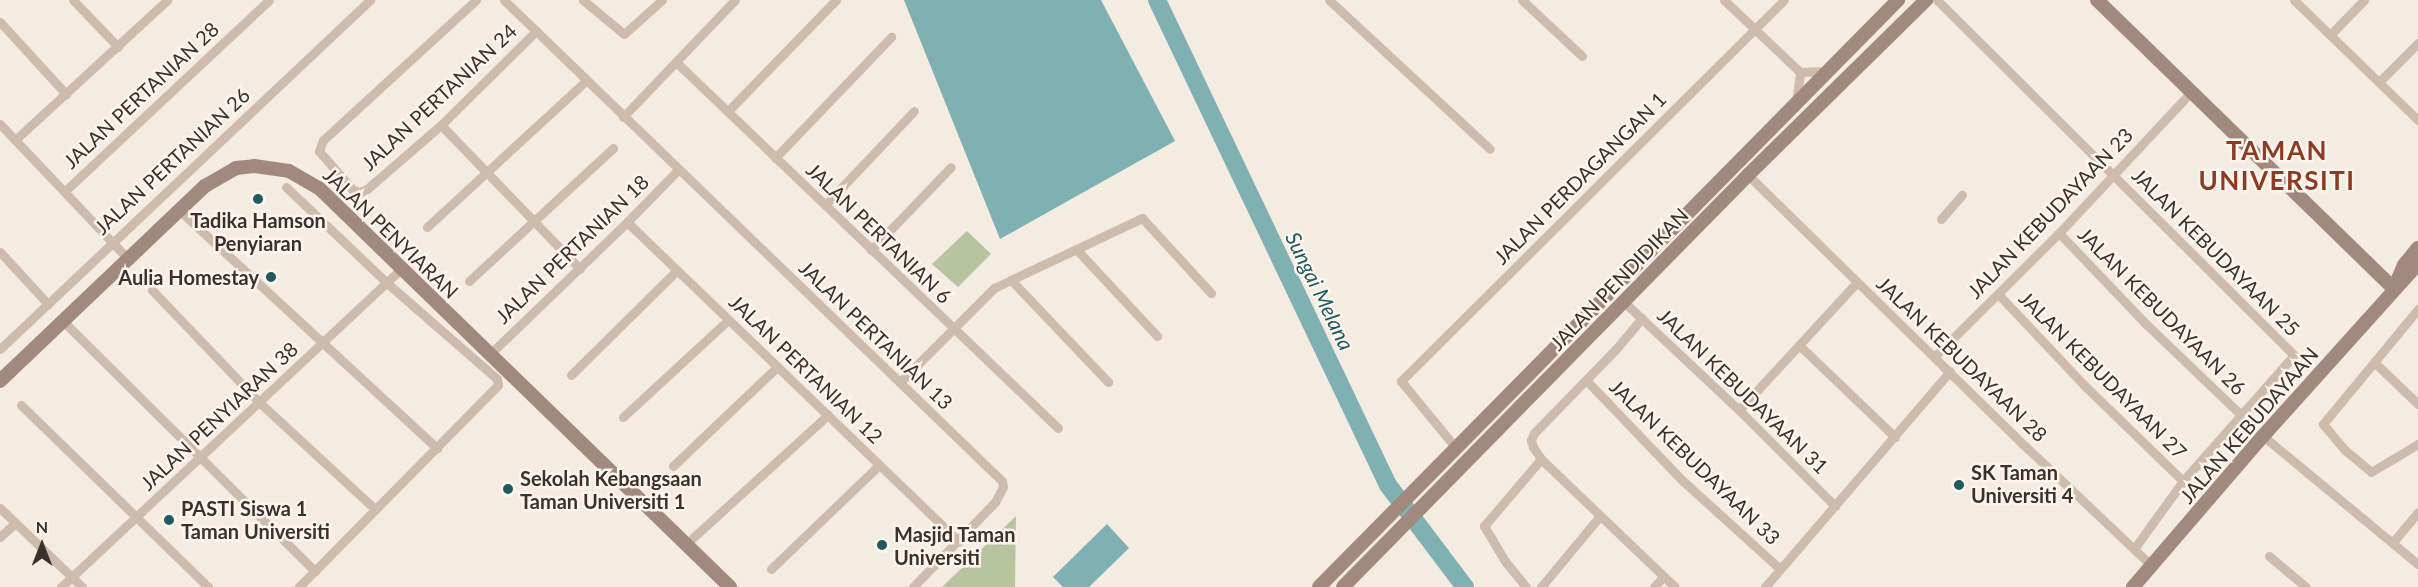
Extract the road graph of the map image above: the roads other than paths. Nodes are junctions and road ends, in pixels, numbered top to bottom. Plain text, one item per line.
1 (73, 0) edge
2 (165, 0) edge
3 (269, 0) edge
4 (370, 0) edge
5 (476, 0) edge
6 (504, 0) edge
7 (583, 0) edge
8 (662, 0) edge
9 (735, 0) edge
10 (836, 0) edge
11 (1329, 0) edge
12 (1522, 0) edge
13 (1724, 0) edge
14 (1784, 0) edge
15 (1898, 0) edge
16 (1926, 0) edge
17 (1937, 0) edge
18 (2294, 0) edge
19 (2364, 0) edge
20 (2105, 2) edge
21 (0, 22) edge
22 (1754, 30) junction
23 (536, 31) junction
24 (2330, 35) junction
25 (891, 37) dead end
26 (2418, 43) edge
27 (118, 47) junction
28 (1582, 56) dead end
29 (676, 62) junction
30 (1830, 71) junction
31 (1800, 72) junction
32 (586, 81) junction
33 (2379, 82) junction
34 (2191, 92) junction
35 (66, 94) junction
36 (1796, 103) junction
37 (728, 111) junction
38 (914, 111) dead end
39 (623, 117) junction
40 (2418, 120) edge
41 (0, 124) edge
42 (441, 125) junction
43 (15, 141) junction
44 (613, 148) dead end
45 (1490, 150) dead end
46 (775, 158) junction
47 (951, 167) dead end
48 (678, 170) junction
49 (486, 172) junction
50 (1748, 175) junction
51 (2113, 175) junction
52 (286, 187) dead end
53 (65, 191) junction
54 (1962, 195) dead end
55 (826, 204) junction
56 (180, 211) junction
57 (1941, 219) dead end
58 (533, 220) junction
59 (627, 222) junction
60 (427, 227) dead end
61 (2059, 233) junction
62 (112, 242) junction
63 (2418, 248) edge
64 (1076, 249) junction
65 (871, 250) junction
66 (0, 252) edge
67 (129, 260) junction
68 (2418, 264) edge
69 (580, 268) junction
70 (400, 270) junction
71 (677, 270) junction
72 (1011, 280) junction
73 (469, 281) dead end
74 (1857, 282) junction
75 (387, 283) junction
76 (2394, 288) junction
77 (152, 290) dead end
78 (1211, 293) dead end
79 (1998, 294) junction
80 (1624, 302) junction
81 (48, 304) junction
82 (2418, 309) edge
83 (1642, 318) junction
84 (728, 320) junction
85 (64, 322) junction
86 (953, 329) junction
87 (1157, 336) dead end
88 (325, 342) junction
89 (1799, 345) junction
90 (0, 349) edge
91 (490, 354) junction
92 (1934, 357) junction
93 (2374, 362) junction
94 (777, 367) junction
95 (1950, 371) junction
96 (571, 375) dead end
97 (1586, 380) junction
98 (0, 381) edge
99 (900, 382) junction
100 (1108, 382) dead end
101 (260, 403) junction
102 (2418, 404) edge
103 (21, 405) dead end
104 (1739, 410) junction
105 (2240, 414) junction
106 (828, 415) junction
107 (623, 417) dead end
108 (1058, 428) dead end
109 (2263, 436) junction
110 (1895, 437) junction
111 (2418, 444) edge
112 (437, 448) junction
113 (1456, 448) junction
114 (200, 459) junction
115 (1541, 459) junction
116 (879, 465) junction
117 (673, 466) dead end
118 (2183, 481) junction
119 (1835, 506) junction
120 (0, 508) edge
121 (375, 509) junction
122 (2418, 512) edge
123 (1600, 516) junction
124 (136, 518) junction
125 (15, 523) junction
126 (0, 537) edge
127 (959, 542) junction
128 (2392, 542) junction
129 (686, 544) junction
130 (2134, 549) junction
131 (2269, 556) dead end
132 (2418, 564) edge
133 (2153, 567) junction
134 (771, 569) dead end
135 (1780, 569) junction
136 (315, 571) junction
137 (71, 577) junction
138 (1663, 577) junction
139 (61, 587) edge
140 (82, 587) edge
141 (208, 587) edge
142 (299, 587) edge
143 (730, 587) edge
144 (913, 587) edge
145 (1319, 587) edge
146 (1343, 587) edge
147 (1526, 587) edge
148 (1541, 587) edge
149 (1654, 587) edge
150 (1675, 587) edge
151 (1765, 587) edge
152 (2133, 587) edge
153 (2306, 587) edge

1 - 27 street
2 - 27 street
3 - 53 street, JALAN PERTANIAN 28
4 - 62 street, JALAN PERTANIAN 26
5 - 42 street, JALAN PERTANIAN 24
6 - 23 street, JALAN PERTANIAN 13
7 - 8 street
9 - 29 street
10 - 37 street
11 - 45 street
12 - 28 street
13 - 22 street
14 - 22 street, JALAN PERDAGANGAN 1
15 - 30 street, JALAN PENDIDIKAN
16 - 50 street, JALAN PENDIDIKAN
17 - 51 street, JALAN KEBUDAYAAN 25
18 - 24 street
19 - 24 street
20 - 34 street
21 - 35 street
22 - 31 street
22 - 113 street, JALAN PERDAGANGAN 1
23 - 32 street, JALAN PERTANIAN 13
23 - 42 street, JALAN PERTANIAN 24
24 - 33 street
25 - 46 street
26 - 33 street
27 - 35 street
29 - 37 street, JALAN PERTANIAN 6
29 - 39 street
30 - 31 street
30 - 36 street, JALAN PENDIDIKAN
31 - 36 street
32 - 39 street, JALAN PERTANIAN 13
32 - 49 street
33 - 40 street
34 - 51 street, JALAN KEBUDAYAAN 23
34 - 76 street
35 - 43 street
36 - 113 street, JALAN PENDIDIKAN
37 - 46 street, JALAN PERTANIAN 6
38 - 55 street
39 - 48 street, JALAN PERTANIAN 13
41 - 43 street
42 - 49 street
43 - 53 street
44 - 58 street
46 - 55 street, JALAN PERTANIAN 6
47 - 65 street
48 - 59 street, JALAN PERTANIAN 18
48 - 99 street, JALAN PERTANIAN 13
49 - 58 street
49 - 60 street
50 - 74 street, JALAN KEBUDAYAAN 28
50 - 80 street, JALAN PENDIDIKAN
51 - 61 street, JALAN KEBUDAYAAN 23
51 - 105 street, JALAN KEBUDAYAAN 25
52 - 75 street
53 - 62 street
54 - 57 street
55 - 65 street, JALAN PERTANIAN 6
56 - 67 street, JALAN PENYIARAN
56 - 70 street, JALAN PENYIARAN
56 - 88 street
58 - 69 street
58 - 73 street
59 - 69 street, JALAN PERTANIAN 18
59 - 71 street, JALAN PERTANIAN 12
61 - 79 street, JALAN KEBUDAYAAN 23
61 - 105 street, JALAN KEBUDAYAAN 26
62 - 67 street
62 - 81 street, JALAN PERTANIAN 26
63 - 76 street, JALAN KEBUDAYAAN
64 - 72 street
64 - 78 street
64 - 87 street
65 - 86 street, JALAN PERTANIAN 6
66 - 81 street
67 - 85 street, JALAN PENYIARAN
68 - 76 street, JALAN KEBUDAYAAN
69 - 91 street, JALAN PERTANIAN 18
70 - 75 street, JALAN PENYIARAN 38
70 - 91 street, JALAN PENYIARAN
71 - 84 street, JALAN PERTANIAN 12
71 - 96 street
72 - 86 street
72 - 100 street
74 - 89 street
74 - 92 street, JALAN KEBUDAYAAN 28
75 - 88 street, JALAN PENYIARAN 38
75 - 112 street
76 - 109 street, JALAN KEBUDAYAAN
77 - 101 street
79 - 92 street, JALAN KEBUDAYAAN 23
79 - 118 street, JALAN KEBUDAYAAN 27
80 - 83 street, JALAN KEBUDAYAAN 31
80 - 146 street, JALAN PENDIDIKAN
81 - 90 street, JALAN PERTANIAN 26
82 - 93 street
83 - 97 street
83 - 104 street, JALAN KEBUDAYAAN 31
84 - 94 street, JALAN PERTANIAN 12
84 - 107 street
85 - 98 street, JALAN PENYIARAN
85 - 114 street
86 - 99 street
86 - 108 street, JALAN PERTANIAN 6
88 - 101 street, JALAN PENYIARAN 38
88 - 112 street
89 - 104 street
89 - 110 street
91 - 129 street, JALAN PENYIARAN
92 - 95 street, JALAN KEBUDAYAAN 28
93 - 102 street
93 - 111 street
94 - 106 street, JALAN PERTANIAN 12
94 - 117 street
95 - 110 street
95 - 130 street, JALAN KEBUDAYAAN 28
97 - 115 street
97 - 135 street, JALAN KEBUDAYAAN 33
99 - 127 street, JALAN PERTANIAN 13
101 - 114 street, JALAN PENYIARAN 38
101 - 121 street
103 - 124 street
104 - 119 street, JALAN KEBUDAYAAN 31
105 - 118 street
106 - 116 street, JALAN PERTANIAN 12
106 - 129 street
109 - 128 street
109 - 133 street, JALAN KEBUDAYAAN
110 - 119 street
112 - 121 street
113 - 145 street, JALAN PENDIDIKAN
114 - 124 street, JALAN PENYIARAN 38
114 - 136 street
115 - 123 street
115 - 147 street
116 - 127 street, JALAN PERTANIAN 12
116 - 134 street
118 - 130 street
119 - 135 street
120 - 125 street
121 - 136 street
122 - 128 street
123 - 138 street
123 - 148 street
124 - 137 street, JALAN PENYIARAN 38
124 - 141 street
125 - 126 street
125 - 137 street
127 - 144 street, JALAN PERTANIAN 13
128 - 132 street
129 - 143 street, JALAN PENYIARAN
130 - 133 street, JALAN KEBUDAYAAN 28
131 - 153 street
133 - 152 street, JALAN KEBUDAYAAN
135 - 151 street
136 - 142 street
137 - 139 street, JALAN PENYIARAN 38
137 - 140 street
138 - 149 street
138 - 150 street

